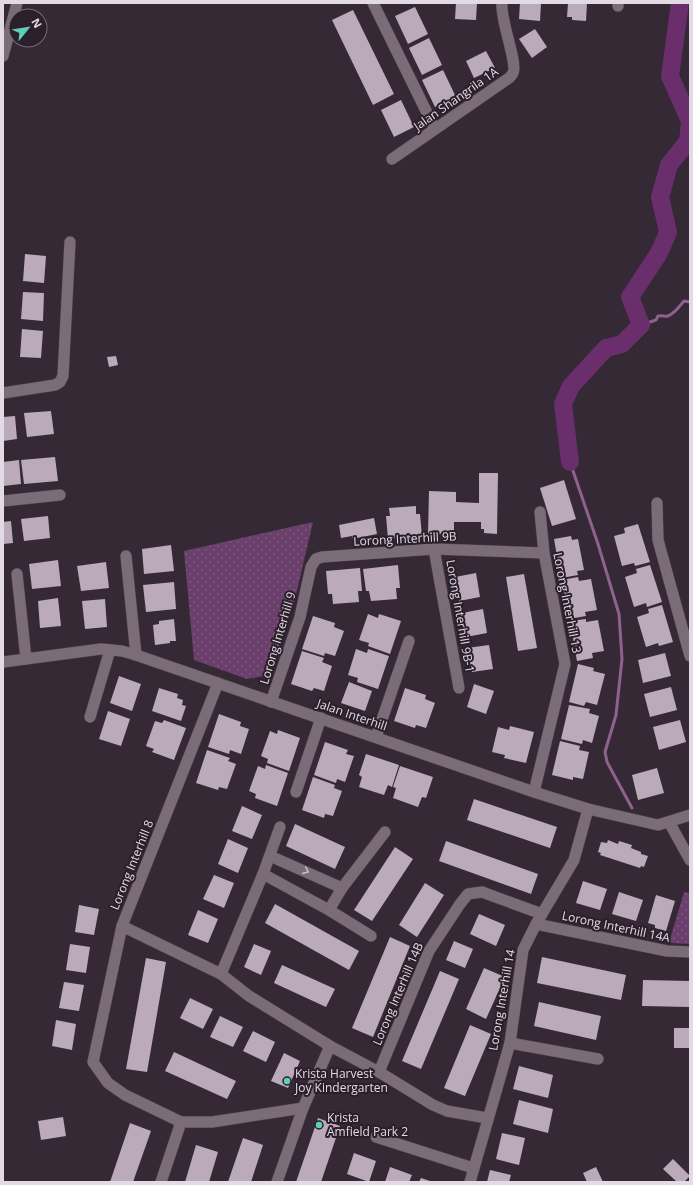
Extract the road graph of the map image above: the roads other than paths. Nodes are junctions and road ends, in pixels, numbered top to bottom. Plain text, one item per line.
1 (17, 3) edge
2 (373, 3) edge
3 (502, 3) edge
4 (5, 36) edge
5 (3, 56) edge
6 (436, 129) junction
7 (392, 159) dead end
8 (70, 242) dead end
9 (3, 393) edge
10 (60, 496) dead end
11 (3, 501) edge
12 (658, 503) dead end
13 (540, 512) dead end
14 (434, 549) junction
15 (544, 553) junction
16 (126, 556) dead end
17 (316, 559) joint
18 (17, 574) dead end
19 (409, 641) dead end
20 (110, 650) junction
21 (136, 655) junction
22 (690, 656) edge
23 (26, 659) junction
24 (3, 662) edge
25 (218, 683) junction
26 (459, 688) dead end
27 (271, 702) junction
28 (90, 717) dead end
29 (321, 718) junction
30 (376, 737) junction
31 (296, 792) dead end
32 (534, 792) junction
33 (588, 809) junction
34 (690, 814) edge
35 (669, 822) junction
36 (280, 827) dead end
37 (385, 832) dead end
38 (270, 856) junction
39 (690, 860) edge
40 (263, 874) junction
41 (342, 888) junction
42 (329, 910) junction
43 (539, 919) junction
44 (122, 926) junction
45 (371, 936) dead end
46 (690, 952) edge
47 (221, 974) junction
48 (510, 1043) junction
49 (330, 1046) junction
50 (598, 1059) dead end
51 (379, 1072) junction
52 (303, 1108) junction
53 (488, 1118) junction
54 (181, 1122) junction
55 (376, 1137) dead end
56 (473, 1168) junction
57 (161, 1182) edge
58 (278, 1182) edge
59 (470, 1182) edge

1 - 4 street
2 - 6 street
3 - 6 street, Jalan Shangrila 1A
4 - 5 street
6 - 7 street, Jalan Shangrila 1A
8 - 9 street
10 - 11 street
12 - 22 street
13 - 15 street, Lorong Interhill 13
14 - 15 street, Lorong Interhill 9B
14 - 17 street, Lorong Interhill 9B
14 - 26 street, Lorong Interhill 9B-1
15 - 32 street, Lorong Interhill 13
16 - 21 street
17 - 27 street, Lorong Interhill 9
18 - 23 street
19 - 30 street
20 - 21 street, Jalan Interhill
20 - 23 street, Jalan Interhill
20 - 28 street
21 - 25 street, Jalan Interhill
23 - 24 street, Jalan Interhill
25 - 27 street, Jalan Interhill
25 - 44 street, Lorong Interhill 8
27 - 29 street, Jalan Interhill
29 - 30 street, Jalan Interhill
29 - 31 street
30 - 32 street, Jalan Interhill
32 - 33 street, Jalan Interhill
33 - 35 street, Jalan Interhill
33 - 43 street, Lorong Interhill 14
34 - 35 street, Jalan Interhill
35 - 39 street
36 - 38 street
37 - 41 street
38 - 40 street
38 -> 41 street
40 - 42 street
40 - 47 street
41 - 42 street
42 - 45 street
43 - 46 street, Lorong Interhill 14A
43 - 48 street, Lorong Interhill 14
43 - 51 street, Lorong Interhill 14B
44 - 47 street
44 - 54 street, Lorong Interhill 8
47 - 49 street
48 - 50 street
48 - 53 street, Lorong Interhill 14
49 - 51 street
49 - 52 street
51 - 53 street
52 - 54 street
52 - 58 street
53 - 56 street, Lorong Interhill 14
54 - 57 street
55 - 56 street
56 - 59 street, Lorong Interhill 14

